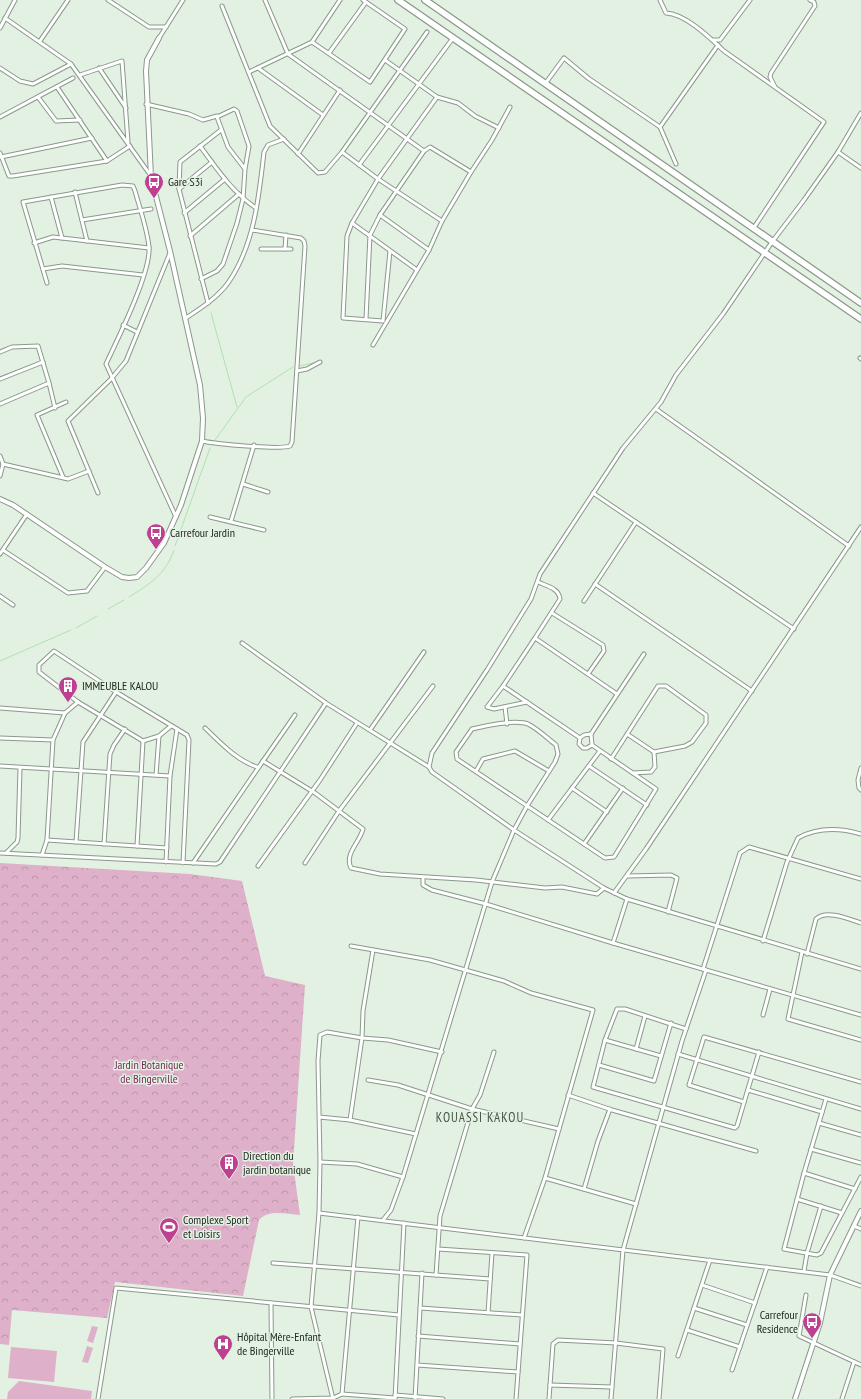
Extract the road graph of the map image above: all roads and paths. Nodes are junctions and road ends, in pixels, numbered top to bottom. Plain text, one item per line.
1 (15, 0) edge
2 (68, 0) edge
3 (108, 0) edge
4 (183, 0) edge
5 (265, 0) edge
6 (340, 0) edge
7 (398, 0) edge
8 (425, 0) edge
9 (660, 0) edge
10 (750, 0) edge
11 (810, 0) edge
12 (365, 1) edge
13 (222, 6) dead end
14 (5, 18) junction
15 (166, 27) junction
16 (0, 28) edge
17 (427, 32) dead end
18 (159, 38) joint
19 (453, 38) junction
20 (714, 40) junction
21 (40, 41) junction
22 (312, 42) junction
23 (718, 45) junction
24 (329, 53) junction
25 (288, 54) junction
26 (385, 60) junction
27 (71, 64) junction
28 (0, 68) edge
29 (99, 68) junction
30 (258, 68) junction
31 (400, 71) junction
32 (248, 72) junction
33 (80, 75) junction
34 (73, 78) dead end
35 (545, 84) junction
36 (419, 85) junction
37 (57, 87) junction
38 (776, 88) junction
39 (340, 90) junction
40 (38, 97) junction
41 (437, 97) junction
42 (146, 104) junction
43 (510, 106) dead end
44 (126, 108) junction
45 (371, 111) junction
46 (861, 113) edge
47 (323, 115) junction
48 (217, 116) junction
49 (0, 118) edge
50 (80, 120) junction
51 (389, 125) junction
52 (660, 127) junction
53 (499, 128) junction
54 (221, 130) junction
55 (92, 138) junction
56 (284, 139) junction
57 (408, 139) junction
58 (129, 144) junction
59 (200, 146) junction
60 (424, 150) junction
61 (342, 152) junction
62 (838, 152) junction
63 (0, 153) edge
64 (298, 154) junction
65 (1, 157) junction
66 (107, 160) junction
67 (212, 162) junction
68 (676, 164) dead end
69 (359, 165) junction
70 (861, 168) edge
71 (245, 170) junction
72 (471, 172) junction
73 (152, 177) junction
74 (224, 179) junction
75 (378, 180) junction
76 (179, 189) junction
77 (396, 191) junction
78 (75, 192) junction
79 (239, 194) junction
80 (51, 197) junction
81 (243, 199) junction
82 (256, 208) junction
83 (151, 209) dead end
84 (140, 210) junction
85 (184, 213) junction
86 (380, 216) junction
87 (82, 220) junction
88 (442, 221) junction
89 (352, 223) junction
90 (753, 229) junction
91 (252, 230) junction
92 (286, 235) junction
93 (370, 235) junction
94 (190, 236) junction
95 (62, 238) junction
96 (87, 241) junction
97 (772, 242) junction
98 (34, 243) junction
99 (149, 248) junction
100 (261, 249) dead end
101 (285, 249) junction
102 (291, 249) dead end
103 (429, 250) junction
104 (170, 251) junction
105 (390, 251) junction
106 (765, 253) junction
107 (42, 269) junction
108 (417, 270) junction
109 (143, 275) junction
110 (201, 279) junction
111 (47, 283) dead end
112 (208, 303) junction
113 (861, 303) edge
114 (186, 318) junction
115 (366, 319) junction
116 (861, 319) edge
117 (123, 325) junction
118 (137, 332) junction
119 (373, 345) dead end
120 (0, 352) edge
121 (43, 362) junction
122 (320, 362) dead end
123 (297, 371) junction
124 (0, 379) edge
125 (111, 379) junction
126 (49, 383) junction
127 (66, 402) dead end
128 (0, 404) edge
129 (55, 408) junction
130 (656, 409) junction
131 (202, 442) junction
132 (254, 445) junction
133 (0, 456) edge
134 (3, 464) junction
135 (89, 471) junction
136 (0, 476) edge
137 (63, 477) junction
138 (243, 484) junction
139 (268, 492) dead end
140 (98, 493) dead end
141 (593, 493) junction
142 (1, 501) edge
143 (27, 514) junction
144 (176, 517) junction
145 (210, 517) dead end
146 (231, 522) junction
147 (636, 522) junction
148 (861, 527) edge
149 (264, 530) dead end
150 (849, 546) junction
151 (3, 550) junction
152 (0, 554) edge
153 (105, 567) junction
154 (538, 582) junction
155 (595, 584) junction
156 (0, 596) edge
157 (584, 601) dead end
158 (13, 605) dead end
159 (552, 613) junction
160 (794, 629) junction
161 (535, 638) junction
162 (242, 643) dead end
163 (424, 652) dead end
164 (644, 654) dead end
165 (588, 674) junction
166 (432, 686) dead end
167 (504, 686) junction
168 (752, 691) junction
169 (116, 692) junction
170 (617, 694) junction
171 (78, 702) junction
172 (527, 702) junction
173 (326, 703) junction
174 (505, 707) junction
175 (0, 708) edge
176 (65, 713) junction
177 (101, 715) junction
178 (295, 715) dead end
179 (357, 723) junction
180 (507, 724) junction
181 (171, 726) junction
182 (205, 728) dead end
183 (125, 729) junction
184 (177, 729) junction
185 (370, 730) junction
186 (591, 734) junction
187 (627, 734) junction
188 (159, 736) junction
189 (0, 738) edge
190 (580, 738) junction
191 (53, 740) junction
192 (143, 741) junction
193 (389, 743) junction
194 (592, 745) junction
195 (600, 751) junction
196 (654, 752) junction
197 (611, 759) junction
198 (263, 761) junction
199 (0, 766) edge
200 (589, 766) junction
201 (257, 767) junction
202 (429, 767) junction
203 (20, 768) junction
204 (861, 768) edge
205 (51, 769) junction
206 (81, 771) junction
207 (280, 771) junction
208 (476, 771) junction
209 (549, 771) junction
210 (109, 773) junction
211 (633, 773) junction
212 (141, 775) junction
213 (156, 775) junction
214 (170, 776) junction
215 (572, 788) junction
216 (623, 788) junction
217 (861, 790) edge
218 (311, 791) junction
219 (647, 805) junction
220 (527, 806) junction
221 (339, 811) junction
222 (607, 812) junction
223 (548, 820) junction
224 (514, 830) junction
225 (861, 834) edge
226 (46, 840) junction
227 (76, 842) junction
228 (104, 844) junction
229 (584, 844) junction
230 (137, 846) junction
231 (167, 848) junction
232 (0, 853) edge
233 (6, 853) junction
234 (42, 855) junction
235 (790, 859) junction
236 (166, 862) junction
237 (305, 862) dead end
238 (183, 863) junction
239 (193, 863) junction
240 (258, 866) dead end
241 (626, 876) junction
242 (423, 878) junction
243 (861, 879) edge
244 (492, 882) junction
245 (604, 888) junction
246 (614, 893) junction
247 (627, 899) junction
248 (486, 904) junction
249 (668, 912) junction
250 (861, 918) edge
251 (860, 922) edge
252 (716, 927) junction
253 (763, 941) junction
254 (613, 943) junction
255 (351, 946) dead end
256 (372, 950) junction
257 (802, 952) junction
258 (807, 954) junction
259 (705, 969) junction
260 (861, 969) edge
261 (466, 972) junction
262 (770, 988) junction
263 (792, 995) junction
264 (762, 1015) dead end
265 (861, 1015) edge
266 (645, 1016) junction
267 (671, 1023) junction
268 (686, 1029) junction
269 (362, 1038) junction
270 (605, 1040) junction
271 (860, 1040) edge
272 (861, 1044) edge
273 (636, 1049) junction
274 (442, 1052) junction
275 (494, 1052) dead end
276 (759, 1052) junction
277 (678, 1054) junction
278 (661, 1056) junction
279 (696, 1060) junction
280 (599, 1065) junction
281 (751, 1077) junction
282 (368, 1080) dead end
283 (861, 1082) edge
284 (748, 1090) junction
285 (568, 1095) junction
286 (428, 1096) junction
287 (826, 1099) junction
288 (744, 1102) junction
289 (663, 1108) junction
290 (472, 1109) junction
291 (610, 1109) junction
292 (861, 1109) edge
293 (822, 1112) junction
294 (318, 1117) junction
295 (350, 1120) junction
296 (659, 1123) junction
297 (819, 1123) junction
298 (559, 1129) junction
299 (416, 1134) junction
300 (861, 1135) edge
301 (811, 1149) junction
302 (756, 1151) dead end
303 (320, 1162) junction
304 (861, 1163) edge
305 (804, 1173) junction
306 (403, 1177) junction
307 (861, 1177) edge
308 (545, 1178) junction
309 (584, 1189) junction
310 (855, 1189) junction
311 (797, 1199) junction
312 (636, 1204) junction
313 (821, 1206) junction
314 (861, 1212) edge
315 (319, 1213) junction
316 (842, 1213) junction
317 (358, 1217) junction
318 (383, 1220) junction
319 (404, 1223) junction
320 (854, 1226) junction
321 (439, 1227) junction
322 (861, 1229) edge
323 (524, 1238) junction
324 (438, 1249) junction
325 (623, 1250) junction
326 (492, 1253) junction
327 (807, 1253) junction
328 (710, 1260) junction
329 (273, 1263) dead end
330 (313, 1266) junction
331 (767, 1267) junction
332 (353, 1269) junction
333 (804, 1271) junction
334 (401, 1272) junction
335 (422, 1274) junction
336 (436, 1274) junction
337 (830, 1274) junction
338 (490, 1279) junction
339 (702, 1285) junction
340 (861, 1286) edge
341 (806, 1295) dead end
342 (271, 1303) junction
343 (755, 1303) junction
344 (311, 1307) junction
345 (420, 1308) junction
346 (694, 1308) junction
347 (350, 1310) junction
348 (488, 1313) junction
349 (399, 1315) junction
350 (522, 1315) junction
351 (747, 1325) junction
352 (687, 1330) junction
353 (418, 1336) junction
354 (616, 1343) junction
355 (814, 1343) junction
356 (520, 1344) junction
357 (740, 1348) junction
358 (678, 1356) dead end
359 (854, 1362) junction
360 (416, 1365) junction
361 (861, 1365) edge
362 (732, 1370) dead end
363 (518, 1372) junction
364 (550, 1385) junction
365 (612, 1387) junction
366 (342, 1394) junction
367 (395, 1397) edge
368 (333, 1398) edge
369 (415, 1398) edge
370 (98, 1399) edge
371 (272, 1399) edge
372 (292, 1399) edge
373 (443, 1399) edge
374 (516, 1399) edge
375 (549, 1399) edge
376 (612, 1399) edge
377 (659, 1399) edge
378 (795, 1399) edge
379 (842, 1399) edge

1 - 14 street
2 - 21 street
3 - 15 street
4 - 15 street
5 - 25 street
6 - 22 street
7 - 19 highway
8 - 35 highway
9 - 20 street
10 - 20 street
11 - 38 street
12 - 24 street
12 - 26 street
13 - 32 street
14 - 16 street
14 - 21 street
15 - 18 street
17 - 31 street
18 - 42 street
19 - 36 street
19 - 106 highway
20 - 23 street
21 - 27 street
22 - 24 street
22 - 25 street
23 - 38 street
23 - 52 street
24 - 26 street
25 - 30 street
25 - 39 street
26 - 31 street
27 - 28 street
27 - 33 street
29 - 33 street
29 - 44 street
29 - 44 street
30 - 32 street
30 - 47 street
31 - 36 street
31 - 45 street
32 - 56 street
33 - 58 street
34 - 37 street
35 - 52 street
35 - 90 highway
36 - 41 street
36 - 51 street
37 - 40 street
37 - 50 street
38 - 90 street
39 - 45 street
39 - 47 street
40 - 49 street
40 - 50 street
41 - 53 street
41 - 57 street
42 - 48 street
42 - 73 street
43 - 53 street
44 - 58 street
45 - 51 street
45 - 61 street
46 - 62 street
47 - 64 street
48 - 54 street
48 - 71 street
50 - 55 street
51 - 57 street
51 - 69 street
52 - 68 street
53 - 72 street
54 - 59 street
54 - 71 street
55 - 65 street
55 - 66 street
56 - 64 street
56 - 82 street
57 - 60 street
57 - 75 street
58 - 66 street
58 - 73 street
59 - 67 street
59 - 76 street
60 - 72 street
60 - 77 street
61 - 64 street
61 - 69 street
62 - 70 street
62 - 97 street
63 - 65 street
65 - 66 street
67 - 74 street
67 - 76 street
69 - 75 street
71 - 81 street
72 - 88 street
73 - 104 street
74 - 79 street
74 - 85 street
75 - 77 street
75 - 89 street
76 - 85 street
77 - 86 street
77 - 88 street
78 - 80 street
78 - 84 street
78 - 87 street
79 - 81 street
79 - 94 street
80 - 95 street
80 - 98 street
81 - 82 street
81 - 110 street
82 - 91 street
83 - 84 street
84 - 87 street
84 - 99 street
85 - 94 street
86 - 93 street
86 - 103 street
87 - 96 street
88 - 103 street
89 - 93 street
89 - 115 street
90 - 97 highway
91 - 92 street
91 - 112 street
92 - 101 street
92 - 123 street
93 - 105 street
93 - 115 street
94 - 110 street
95 - 96 street
95 - 98 street
96 - 99 street
97 - 106 street
97 - 113 highway
98 - 107 street
99 - 109 street
100 - 101 street
101 - 102 street
103 - 108 street
104 - 114 street
104 - 118 street
105 - 108 street
105 - 115 street
106 - 116 highway
106 - 130 street
107 - 109 street
107 - 111 street
108 - 119 street
109 - 117 street
110 - 112 street
112 - 114 street
114 - 131 street
117 - 118 street
117 - 125 street
118 - 125 street
120 - 121 street
121 - 124 street
121 - 126 street
122 - 123 street
123 - 132 street
125 - 135 street
125 - 144 street
126 - 128 street
126 - 129 street
127 - 129 street
129 - 137 street
130 - 141 street
130 - 150 street
131 - 132 street
131 - 144 street
132 - 138 street
133 - 134 street
134 - 136 street
134 - 137 street
135 - 137 street
135 - 140 street
138 - 139 street
138 - 146 street
141 - 147 street
141 - 154 street
142 - 143 street
143 - 151 street
143 - 153 street
144 - 153 street
145 - 146 street
146 - 149 street
147 - 155 street
147 - 160 street
148 - 150 street
150 - 160 street
151 - 152 street
151 - 153 street
154 - 159 street
154 - 202 street
155 - 157 street
155 - 168 street
156 - 158 street
159 - 161 street
159 - 165 street
160 - 168 street
161 - 165 street
161 - 167 street
162 - 173 street
163 - 185 street
164 - 170 street
165 - 170 street
166 - 193 street
167 - 172 street
167 - 174 street
168 - 241 street
169 - 171 street
169 - 177 street
169 - 181 street
170 - 186 street
171 - 176 street
171 - 177 street
172 - 174 street
172 - 190 street
173 - 179 street
173 - 207 street
174 - 180 street
175 - 176 street
176 - 191 street
177 - 183 street
177 - 206 street
178 - 198 street
179 - 185 street
179 - 218 street
180 - 208 street
180 - 209 street
181 - 184 street
181 - 188 street
182 - 201 street
183 - 192 street
183 - 210 street
184 - 214 street
184 - 238 street
185 - 193 street
186 - 190 street
186 - 194 street
187 - 196 street
187 - 196 street
187 - 197 street
188 - 192 street
188 - 213 street
189 - 191 street
190 - 194 street
191 - 205 street
192 - 212 street
193 - 202 street
193 - 221 street
194 - 195 street
195 - 197 street
195 - 200 street
196 - 211 street
197 - 211 street
198 - 201 street
198 - 207 street
199 - 203 street
200 - 215 street
200 - 216 street
201 - 239 street
202 - 224 street
203 - 205 street
203 - 233 street
204 - 217 street
205 - 206 street
205 - 226 street
206 - 210 street
206 - 227 street
207 - 218 street
207 - 239 street
208 - 209 street
208 - 220 street
209 - 220 street
210 - 212 street
210 - 228 street
211 - 219 street
212 - 213 street
212 - 230 street
213 - 214 street
214 - 231 street
215 - 222 street
215 - 223 street
216 - 219 street
216 - 222 street
218 - 221 street
218 - 240 street
219 - 229 street
220 - 223 street
220 - 224 street
221 - 237 street
221 - 242 street
222 - 229 street
223 - 229 street
224 - 244 street
224 - 245 street
225 - 235 street
226 - 227 street
226 - 234 street
227 - 228 street
228 - 230 street
230 - 231 street
231 - 236 street
232 - 233 street
233 - 234 street
234 - 236 street
235 - 243 street
235 - 252 street
235 - 253 street
236 - 238 street
238 - 239 street
241 - 246 street
241 - 249 street
242 - 244 street
242 - 248 street
244 - 245 street
244 - 248 street
245 - 246 street
246 - 247 street
247 - 249 street
247 - 254 street
248 - 254 street
248 - 261 street
249 - 252 street
250 - 251 street
251 - 258 street
252 - 253 street
252 - 259 street
253 - 257 street
254 - 259 street
255 - 256 street
256 - 261 street
256 - 269 street
257 - 258 street
257 - 263 street
258 - 260 street
259 - 262 street
259 - 268 street
261 - 274 street
261 - 285 street
262 - 263 street
262 - 264 street
263 - 265 street
263 - 271 street
266 - 267 street
266 - 270 street
266 - 273 street
267 - 268 street
267 - 278 street
268 - 277 street
269 - 274 street
269 - 294 street
269 - 295 street
270 - 273 street
270 - 280 street
271 - 272 street
273 - 278 street
274 - 286 street
275 - 290 street
276 - 279 street
276 - 281 street
276 - 283 street
277 - 279 street
277 - 289 street
278 - 280 street
279 - 281 street
279 - 288 street
280 - 289 street
281 - 284 street
281 - 287 street
282 - 286 street
284 - 288 street
284 - 293 street
285 - 291 street
285 - 298 street
286 - 290 street
286 - 299 street
287 - 292 street
287 - 293 street
288 - 289 street
289 - 296 street
290 - 298 street
290 - 321 street
291 - 296 street
291 - 309 street
293 - 297 street
294 - 295 street
294 - 303 street
295 - 299 street
296 - 302 street
296 - 312 street
297 - 300 street
297 - 301 street
298 - 308 street
299 - 306 street
301 - 304 street
301 - 305 street
303 - 306 street
303 - 315 street
305 - 310 street
305 - 311 street
306 - 318 street
307 - 310 street
308 - 309 street
308 - 323 street
309 - 312 street
310 - 316 street
311 - 313 street
311 - 327 street
312 - 325 street
313 - 316 street
313 - 327 street
314 - 320 street
315 - 317 street
315 - 330 street
316 - 327 street
317 - 318 street
317 - 332 street
318 - 319 street
319 - 321 street
319 - 334 street
320 - 322 street
320 - 337 street
321 - 323 street
321 - 324 street
323 - 325 street
324 - 326 street
324 - 336 street
325 - 328 street
325 - 354 street
326 - 338 street
326 - 350 street
327 - 333 street
328 - 331 street
328 - 339 street
329 - 330 street
330 - 332 street
330 - 344 street
331 - 333 street
331 - 343 street
332 - 334 street
332 - 347 street
333 - 337 street
334 - 335 street
334 - 349 street
335 - 336 street
335 - 345 street
336 - 338 street
337 - 340 street
337 - 355 street
338 - 348 street
339 - 343 street
339 - 346 street
341 - 355 street
342 - 344 street
342 - 370 street
342 - 371 street
343 - 351 street
344 - 347 street
344 - 368 street
345 - 348 street
345 - 353 street
346 - 351 street
346 - 352 street
347 - 349 street
347 - 366 street
348 - 350 street
349 - 367 street
350 - 356 street
351 - 357 street
352 - 357 street
352 - 358 street
353 - 356 street
353 - 360 street
354 - 364 street
354 - 365 street
354 - 377 street
355 - 359 street
355 - 378 street
356 - 363 street
357 - 362 street
359 - 361 street
359 - 379 street
360 - 363 street
360 - 369 street
363 - 374 street
364 - 365 street
364 - 375 street
365 - 376 street
366 - 367 street
366 - 368 street
367 - 369 street
368 - 372 street
369 - 373 street

